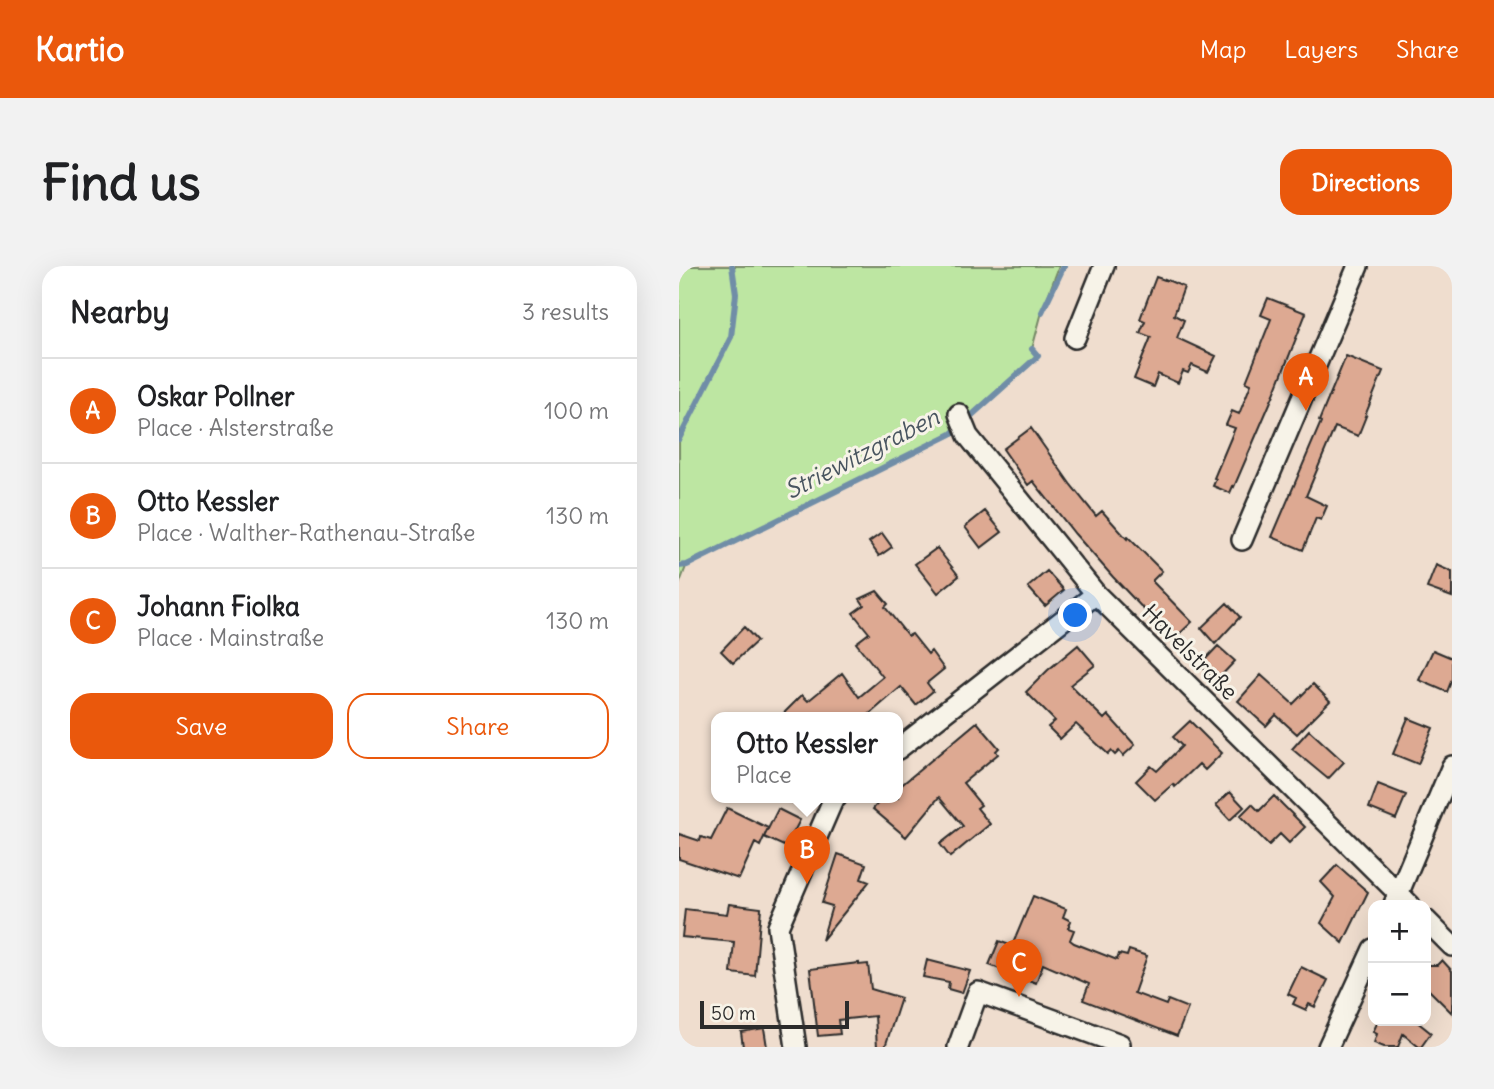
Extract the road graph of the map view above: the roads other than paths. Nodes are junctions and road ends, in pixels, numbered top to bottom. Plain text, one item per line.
1 (1104, 266) edge
2 (1358, 266) edge
3 (1075, 338) dead end
4 (959, 414) dead end
5 (1242, 540) dead end
6 (1096, 594) junction
7 (903, 745) edge
8 (1452, 766) edge
9 (832, 803) edge
10 (1400, 900) edge
11 (1401, 900) edge
12 (1431, 925) edge
13 (1452, 946) edge
14 (1368, 959) edge
15 (796, 1047) edge
16 (958, 1047) edge
17 (1119, 1047) edge
18 (1328, 1047) edge

1 - 3 street
2 - 5 street
4 - 6 street, Havelstraße
6 - 7 street
6 - 10 street, Havelstraße
8 - 11 street
9 - 15 street
12 - 13 street
14 - 18 street
16 - 17 street

